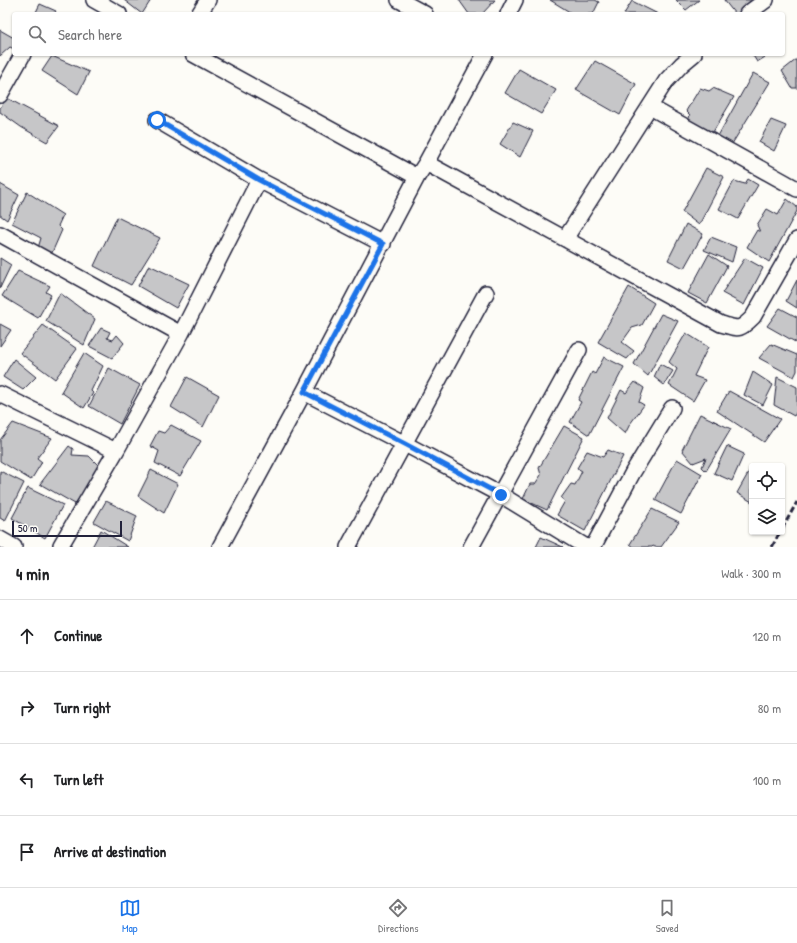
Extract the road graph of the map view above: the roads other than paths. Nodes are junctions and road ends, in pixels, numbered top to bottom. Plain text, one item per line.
1 (94, 0) edge
2 (208, 0) edge
3 (399, 0) edge
4 (515, 0) edge
5 (766, 0) edge
6 (115, 12) edge
7 (199, 12) edge
8 (421, 12) edge
9 (509, 12) edge
10 (750, 12) edge
11 (22, 56) edge
12 (197, 56) edge
13 (484, 56) edge
14 (692, 56) edge
15 (0, 95) edge
16 (650, 107) junction
17 (157, 120) dead end
18 (426, 163) junction
19 (417, 177) junction
20 (259, 180) junction
21 (797, 189) edge
22 (0, 234) edge
23 (565, 239) junction
24 (797, 240) edge
25 (383, 244) junction
26 (486, 293) dead end
27 (181, 334) junction
28 (579, 350) dead end
29 (304, 392) junction
30 (0, 394) edge
31 (672, 408) dead end
32 (405, 444) junction
33 (116, 451) junction
34 (501, 495) junction
35 (0, 539) edge
36 (61, 545) dead end
37 (14, 547) edge
38 (220, 547) edge
39 (348, 547) edge
40 (471, 547) edge
41 (586, 547) edge
42 (594, 547) edge

1 - 6 street
2 - 7 street
3 - 8 street
4 - 9 street
5 - 10 street
11 - 15 street
12 - 19 street
13 - 18 street
14 - 16 street
16 - 21 street
16 - 23 street
17 - 20 street
18 - 19 street
18 - 23 street
19 - 25 street
20 - 25 street
20 - 27 street
22 - 27 street
23 - 24 street
25 - 29 street
26 - 32 street
27 - 33 street
28 - 34 street
29 - 32 street
29 - 38 street
30 - 33 street
31 - 42 street
32 - 34 street
32 - 39 street
33 - 36 street
34 - 40 street
34 - 41 street
35 - 37 street

